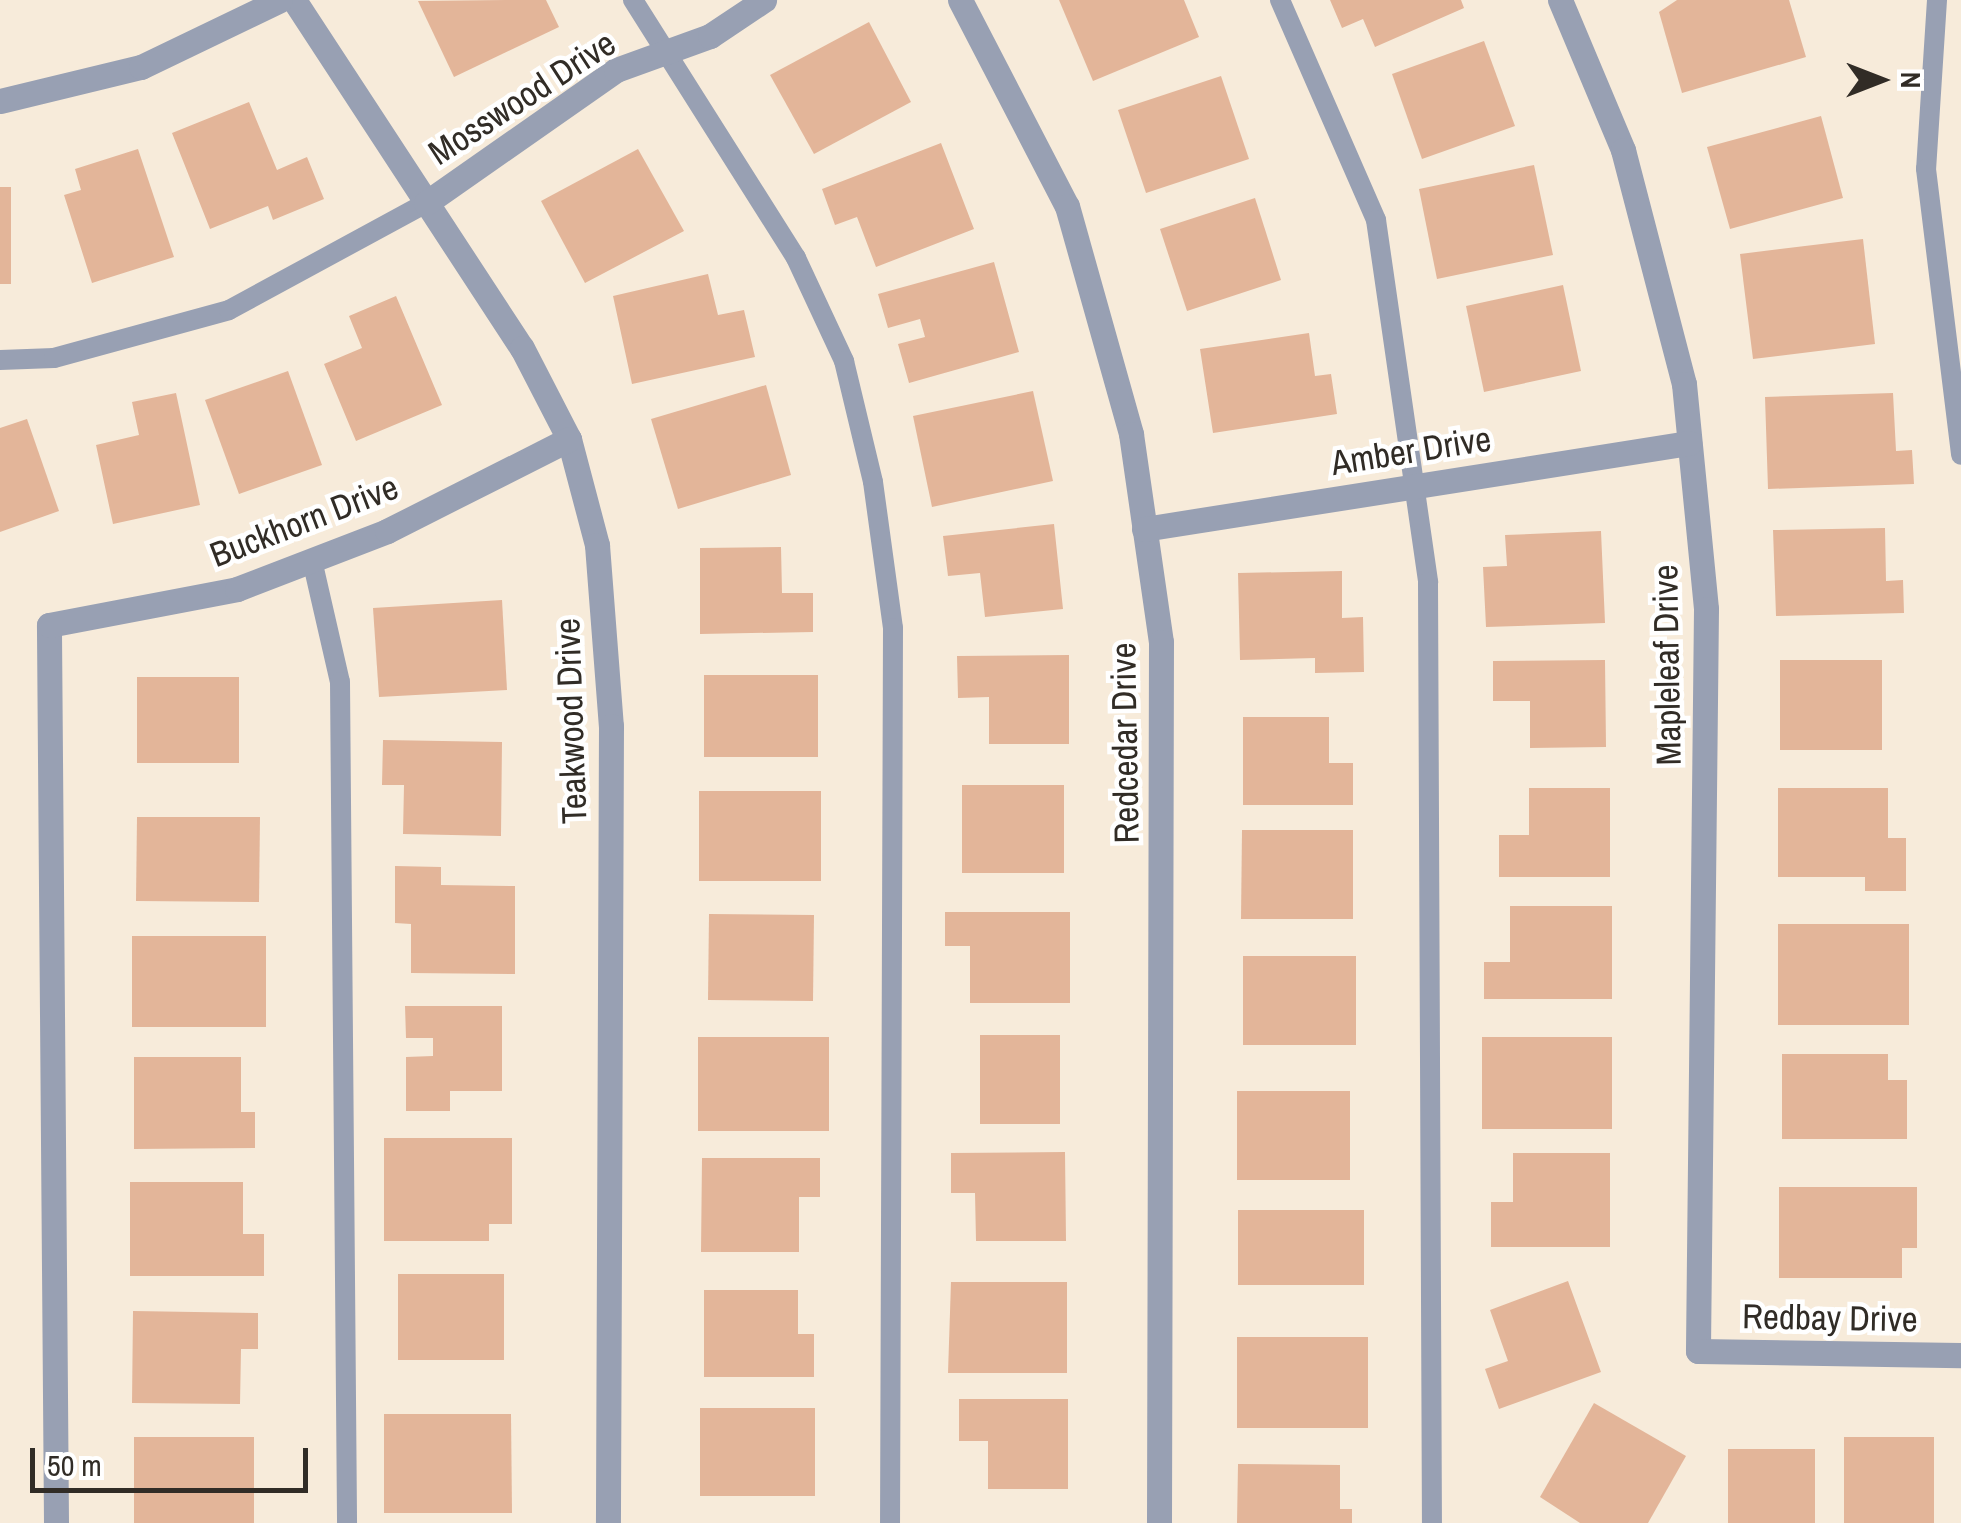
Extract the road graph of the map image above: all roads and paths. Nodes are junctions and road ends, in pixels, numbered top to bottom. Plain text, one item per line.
1 (280, 0) edge
2 (294, 0) edge
3 (633, 0) edge
4 (764, 0) edge
5 (960, 0) edge
6 (1280, 0) edge
7 (1937, 0) edge
8 (1566, 2) edge
9 (669, 51) junction
10 (0, 101) edge
11 (426, 203) junction
12 (0, 360) edge
13 (570, 439) junction
14 (1689, 443) junction
15 (1961, 455) edge
16 (1417, 486) junction
17 (1144, 529) junction
18 (312, 560) junction
19 (1698, 1351) joint
20 (1961, 1354) edge
21 (56, 1523) edge
22 (348, 1523) edge
23 (608, 1523) edge
24 (890, 1523) edge
25 (1159, 1523) edge
26 (1432, 1523) edge

1 - 10 street
2 - 11 street, Teakwood Drive
3 - 9 lane
4 - 9 street, Mosswood Drive
5 - 17 street, Redcedar Drive
6 - 16 lane
7 - 15 lane
8 - 14 street, Mapleleaf Drive
9 - 11 street, Mosswood Drive
9 - 24 lane
11 - 12 lane
11 - 13 street, Teakwood Drive
13 - 18 street, Buckhorn Drive
13 - 23 street, Teakwood Drive
14 - 16 street, Amber Drive
14 - 19 street, Mapleleaf Drive
16 - 17 street, Amber Drive
16 - 26 lane
17 - 25 street, Redcedar Drive
18 - 21 street, Buckhorn Drive
18 - 22 lane
19 - 20 street, Redbay Drive

